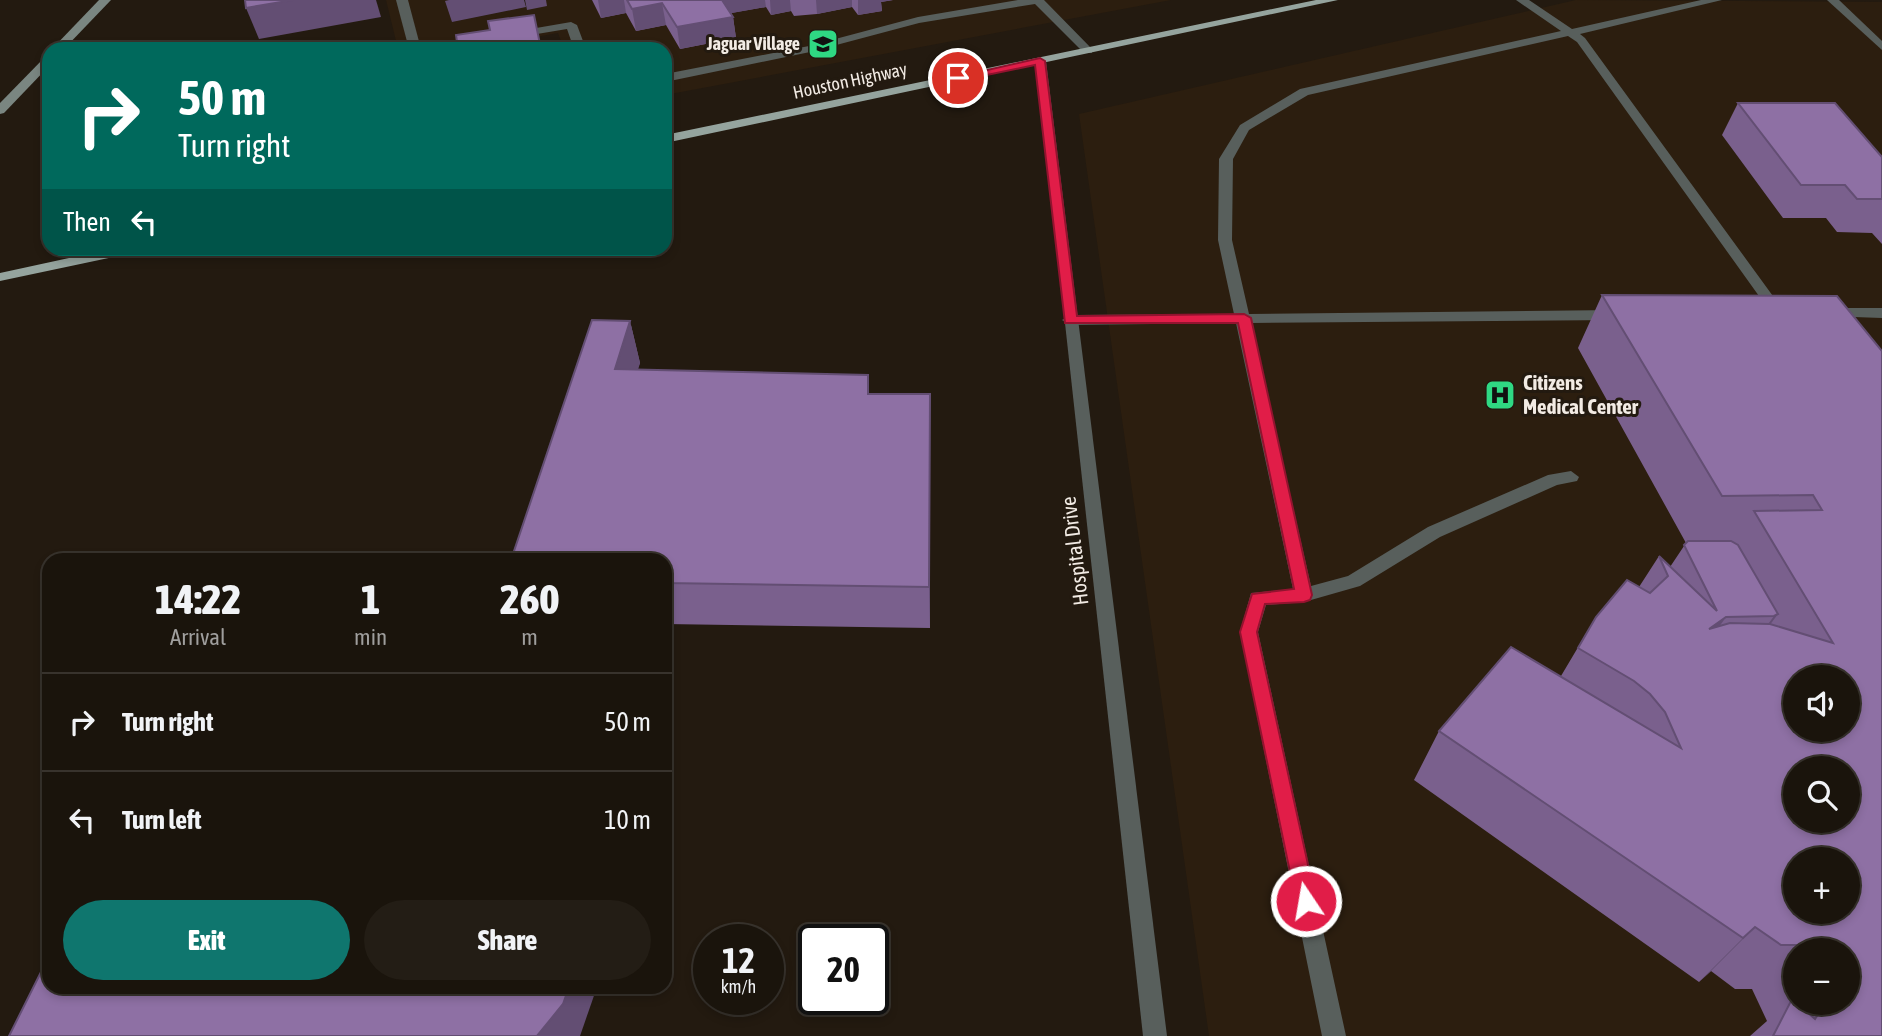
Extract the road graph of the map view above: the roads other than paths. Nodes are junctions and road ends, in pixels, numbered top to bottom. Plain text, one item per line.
1 (105, 0) edge
2 (402, 0) edge
3 (1038, 0) edge
4 (1332, 0) edge
5 (1522, 0) edge
6 (1716, 0) edge
7 (1833, 0) edge
8 (1569, 32) junction
9 (503, 37) edge
10 (489, 39) edge
11 (65, 42) edge
12 (413, 42) edge
13 (472, 42) edge
14 (577, 42) edge
15 (1882, 47) edge
16 (1088, 51) junction
17 (1040, 61) junction
18 (42, 66) edge
19 (672, 77) edge
20 (1, 108) edge
21 (672, 138) edge
22 (99, 256) edge
23 (0, 277) edge
24 (1817, 313) edge
25 (1882, 313) edge
26 (1631, 315) edge
27 (1780, 316) edge
28 (1244, 318) junction
29 (1070, 320) junction
30 (1571, 477) dead end
31 (1304, 595) junction
32 (1155, 1036) edge
33 (1334, 1036) edge

1 - 11 main road
2 - 12 street
3 - 16 street
3 - 19 street
4 - 16 main road, Houston Highway
5 - 8 street
6 - 8 street
7 - 15 street
8 - 27 street
8 - 28 street
9 - 14 street
10 - 13 street
16 - 17 main road, Houston Highway
17 - 21 main road, Houston Highway
17 - 29 street, Hospital Drive
18 - 20 main road
22 - 23 main road
24 - 25 street
26 - 28 street
28 - 29 street
28 - 31 street
29 - 32 street, Hospital Drive
30 - 31 street
31 - 33 street

